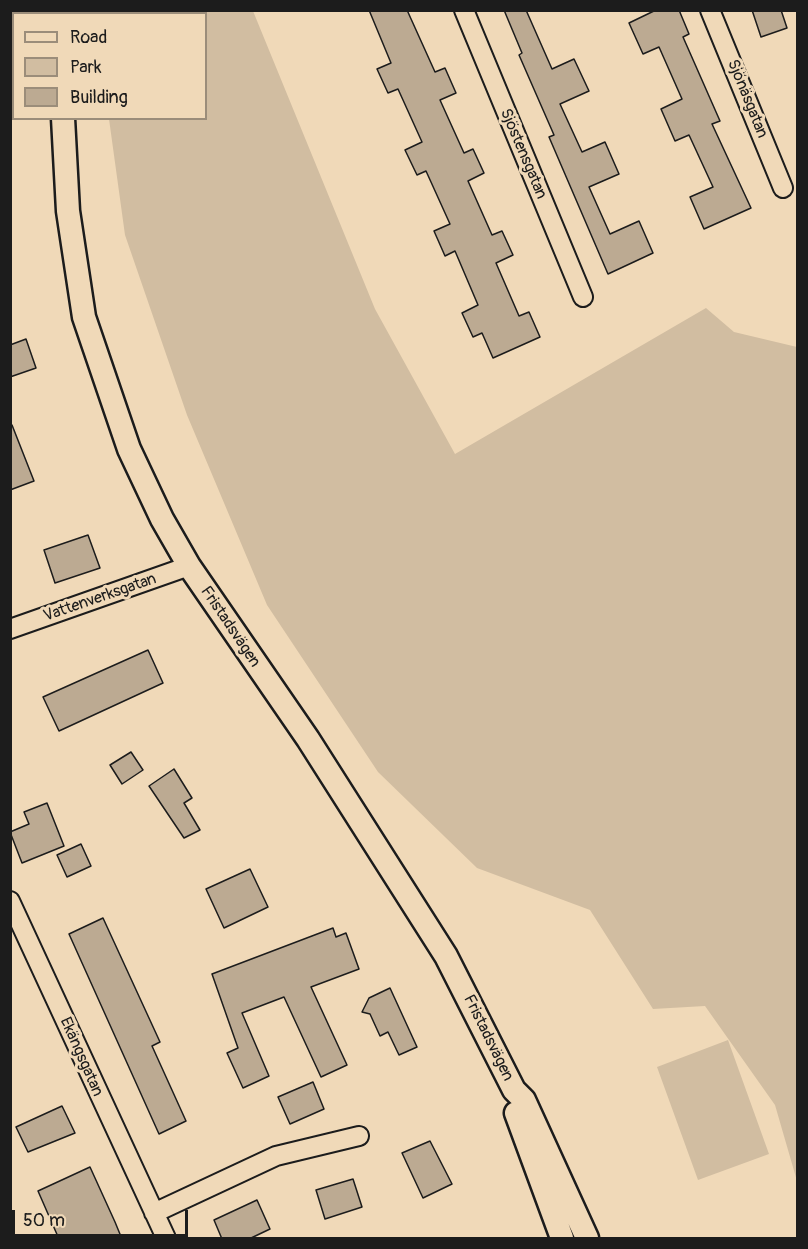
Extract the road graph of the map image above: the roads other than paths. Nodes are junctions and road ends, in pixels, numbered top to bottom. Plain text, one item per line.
1 (464, 10) edge
2 (710, 10) edge
3 (63, 120) edge
4 (783, 188) dead end
5 (583, 297) dead end
6 (189, 566) junction
7 (10, 629) edge
8 (10, 901) edge
9 (514, 1090) junction
10 (359, 1136) dead end
11 (153, 1212) junction
12 (166, 1239) edge
13 (562, 1239) edge
14 (587, 1239) edge

1 - 5 street, Sjöstensgatan
2 - 4 street, Sjönäsgatan
3 - 6 street, Fristadsvägen
6 - 7 street, Vattenverksgatan
6 - 9 street, Fristadsvägen
8 - 11 street, Ekängsgatan
9 - 13 street, Fristadsvägen
9 - 14 street, Fristadsvägen
10 - 11 street
11 - 12 street, Ekängsgatan

